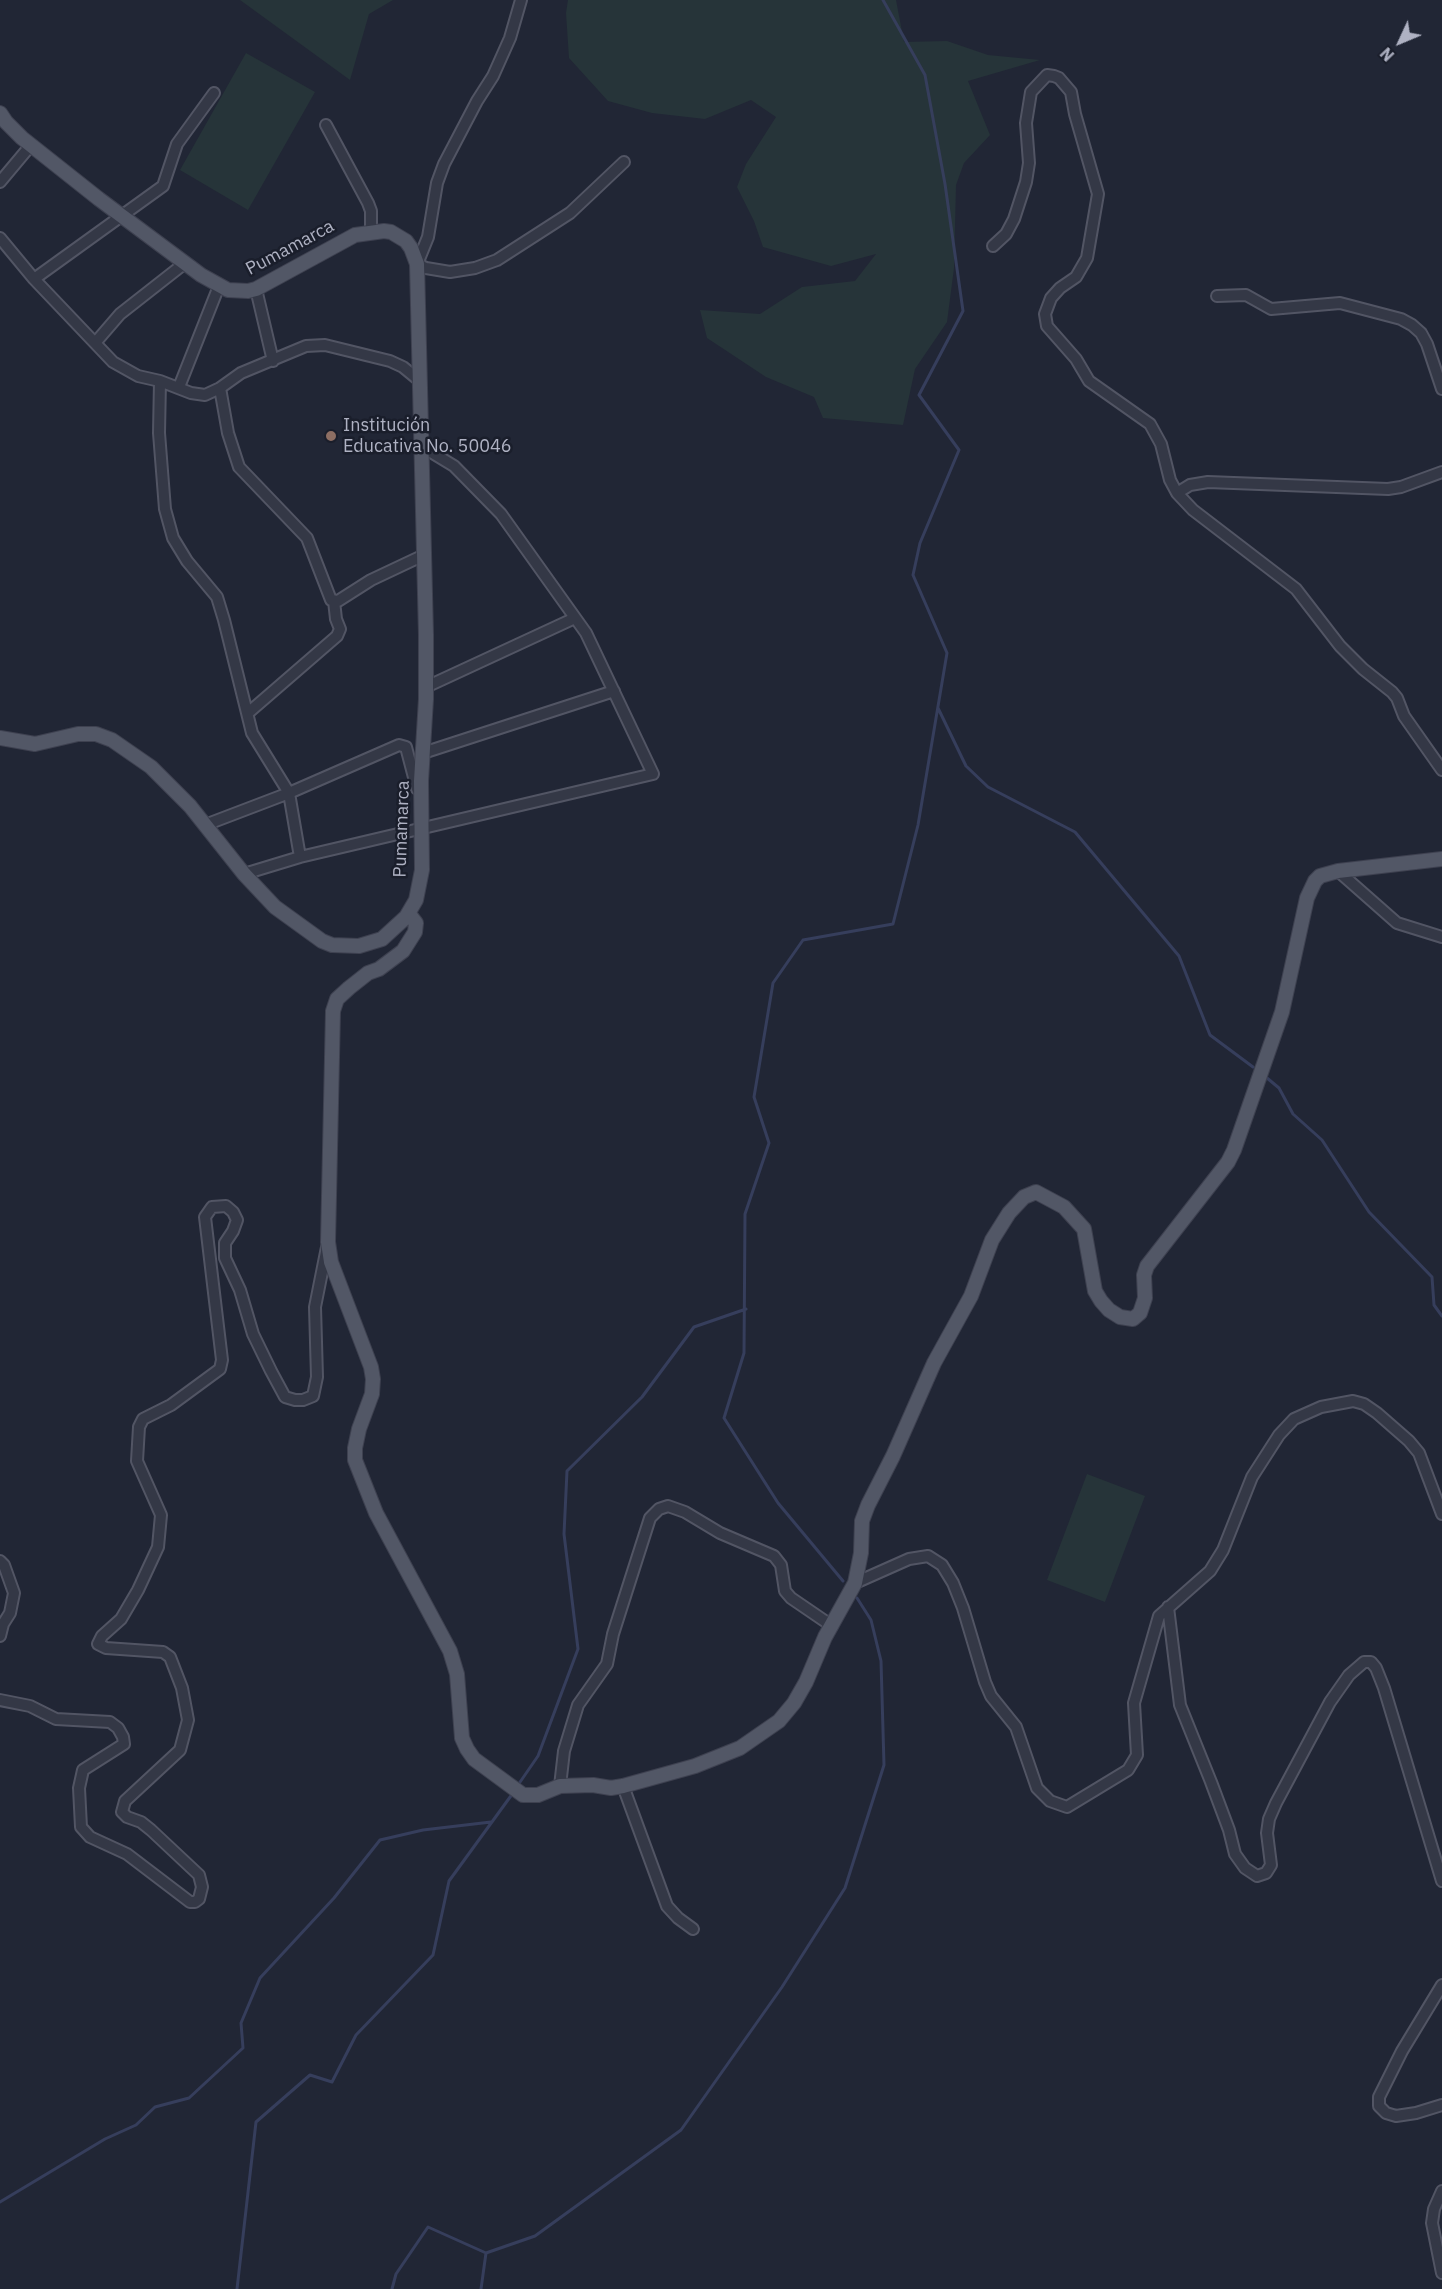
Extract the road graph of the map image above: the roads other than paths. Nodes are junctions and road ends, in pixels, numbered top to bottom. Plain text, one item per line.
1 (521, 0) edge
2 (214, 93) dead end
3 (0, 113) edge
4 (326, 125) dead end
5 (31, 146) junction
6 (624, 162) dead end
7 (0, 183) edge
8 (122, 217) junction
9 (0, 230) edge
10 (371, 232) junction
11 (3, 242) edge
12 (993, 246) dead end
13 (185, 263) junction
14 (417, 264) junction
15 (34, 279) junction
16 (219, 286) junction
17 (256, 289) junction
18 (1217, 296) dead end
19 (95, 344) junction
20 (273, 361) junction
21 (159, 381) junction
22 (420, 381) junction
23 (178, 387) junction
24 (220, 388) junction
25 (1442, 389) edge
26 (421, 446) junction
27 (1442, 472) edge
28 (1177, 493) junction
29 (424, 555) junction
30 (334, 602) junction
31 (575, 618) junction
32 (426, 687) junction
33 (614, 691) junction
34 (248, 713) junction
35 (0, 738) edge
36 (423, 753) junction
37 (1442, 770) edge
38 (289, 793) junction
39 (205, 825) junction
40 (418, 831) junction
41 (300, 857) junction
42 (1442, 859) edge
43 (1338, 870) junction
44 (244, 874) junction
45 (409, 914) junction
46 (1442, 937) edge
47 (328, 1242) junction
48 (1442, 1514) edge
49 (0, 1561) edge
50 (855, 1583) junction
51 (1168, 1607) junction
52 (832, 1626) junction
53 (0, 1636) edge
54 (0, 1700) edge
55 (560, 1786) junction
56 (623, 1786) junction
57 (1442, 1881) edge
58 (693, 1929) dead end
59 (1442, 1985) edge
60 (1442, 2105) edge
61 (1442, 2191) edge
62 (1442, 2273) edge

1 - 14 street
2 - 8 street
3 - 5 main road, Pumamarca
4 - 10 street
5 - 7 street
5 - 8 main road, Pumamarca
6 - 14 street
8 - 13 main road, Pumamarca
8 - 15 street
9 - 11 street
10 - 14 main road, Pumamarca
10 - 17 main road, Pumamarca
11 - 15 street
12 - 28 street
13 - 16 main road, Pumamarca
13 - 19 street
14 - 22 main road, Pumamarca
15 - 19 street
16 - 17 main road, Pumamarca
16 - 23 street
17 - 20 street
18 - 25 street
19 - 21 street
20 - 22 street
20 - 24 street
21 - 23 street
21 - 34 street
22 - 26 main road, Pumamarca
23 - 24 street
24 - 30 street
26 - 29 main road, Pumamarca
26 - 31 street
27 - 28 street
28 - 37 street
29 - 30 street
29 - 32 main road, Pumamarca
30 - 34 street
31 - 32 street
31 - 33 street
32 - 36 main road, Pumamarca
33 - 36 street
33 - 40 street
34 - 38 street
35 - 39 main road, Pumamarca
36 - 40 main road, Pumamarca
38 - 39 street
38 - 40 street
38 - 41 street
39 - 44 main road, Pumamarca
40 - 41 street
40 - 45 main road, Pumamarca
41 - 44 street
42 - 43 main road
43 - 46 street
43 - 50 main road
44 - 45 main road, Pumamarca
45 - 47 main road
47 - 54 street
47 - 55 main road
48 - 51 street
49 - 53 street
50 - 51 street
50 - 52 main road
51 - 57 street
52 - 55 street
52 - 56 main road
55 - 56 main road
56 - 58 street
59 - 60 street
61 - 62 street

